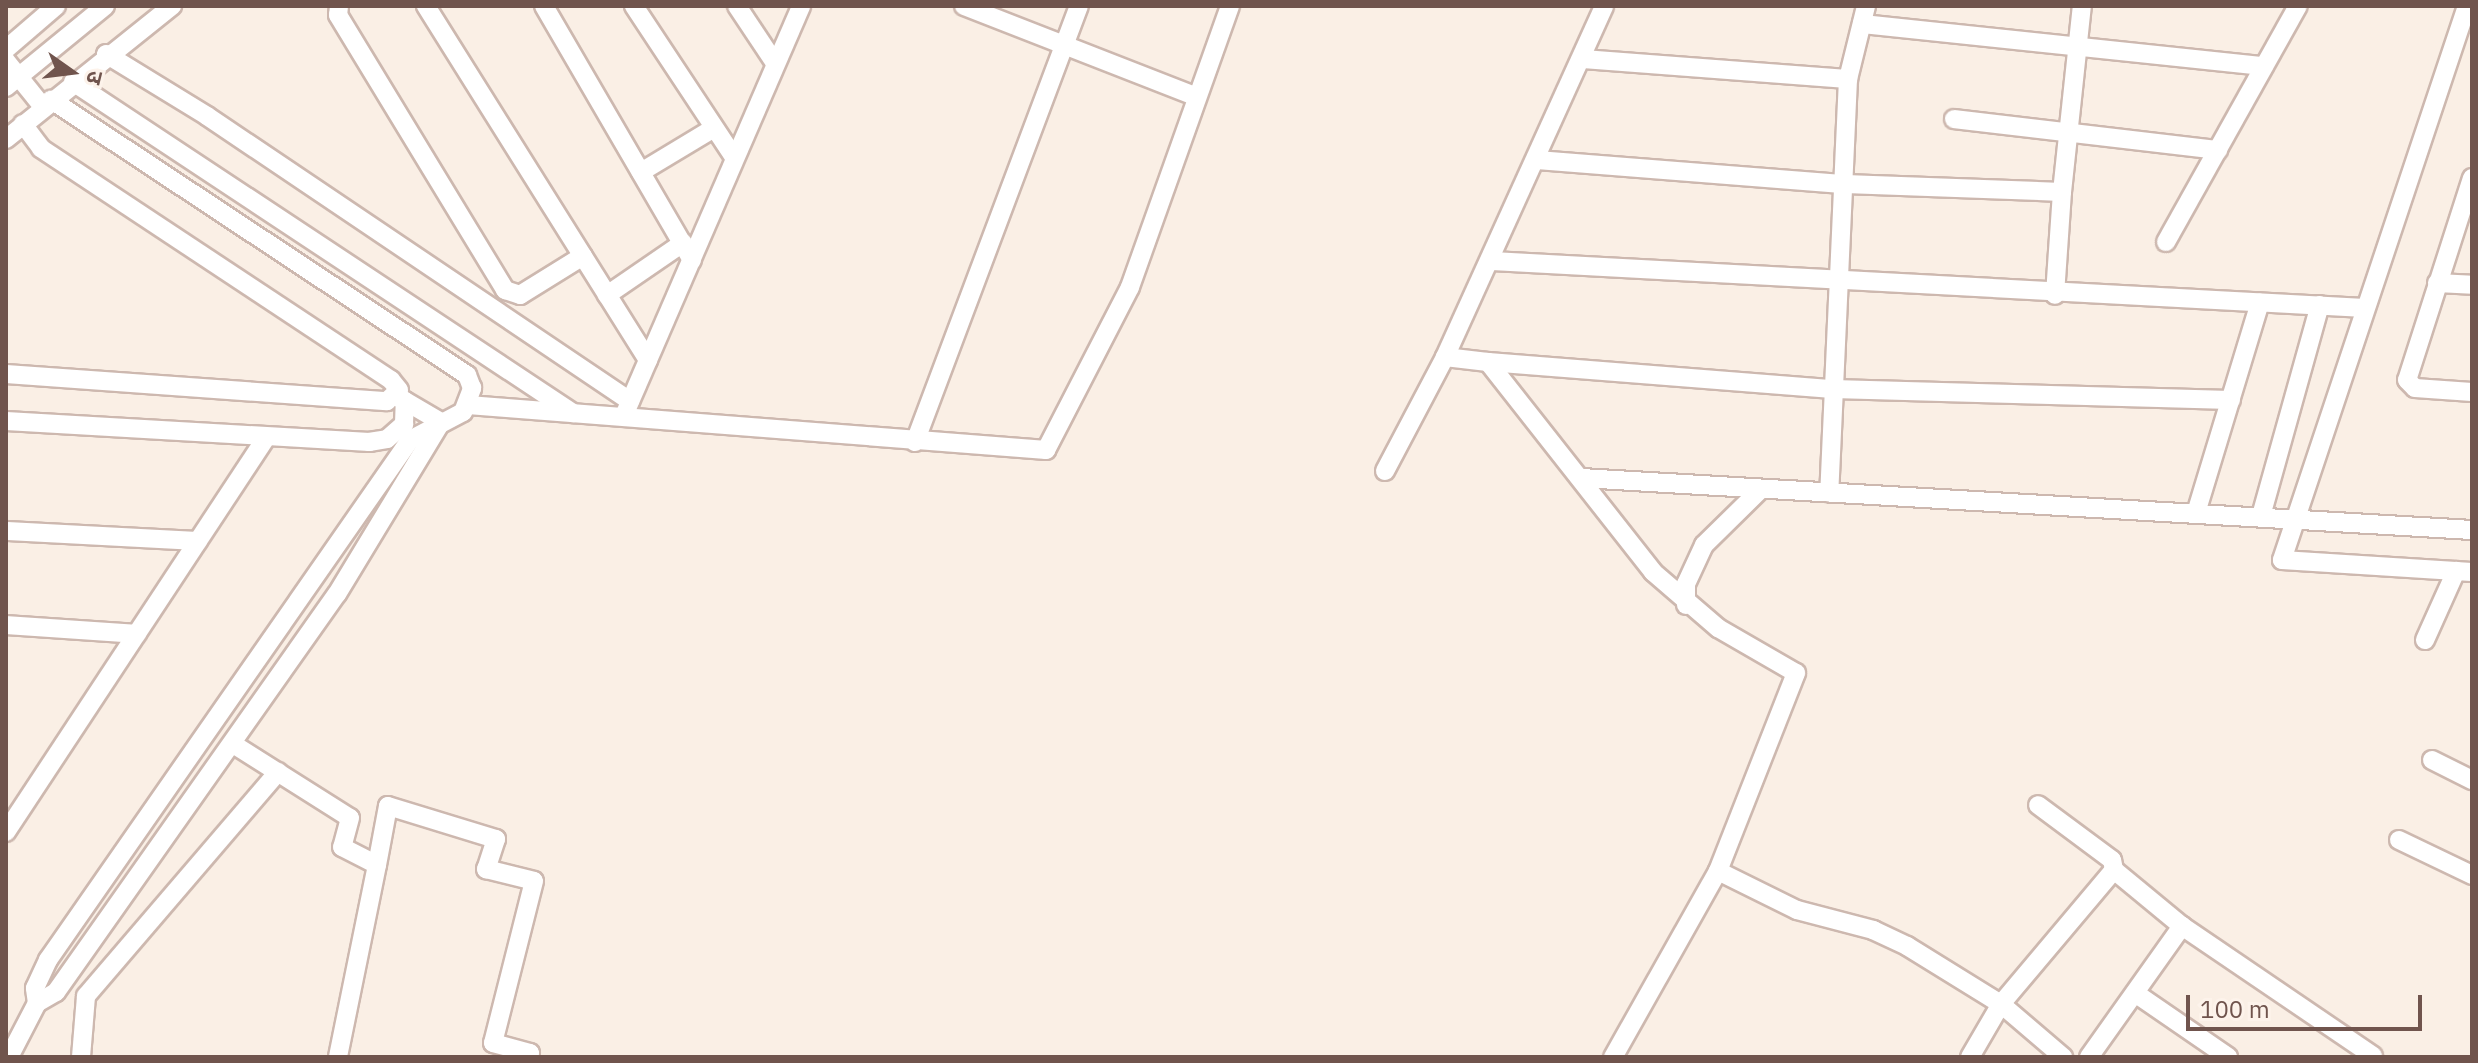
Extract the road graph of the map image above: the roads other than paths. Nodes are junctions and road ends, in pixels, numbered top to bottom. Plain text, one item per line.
1 (56, 6) edge
2 (105, 6) edge
3 (172, 6) edge
4 (339, 6) edge
5 (426, 6) edge
6 (544, 6) edge
7 (634, 6) edge
8 (737, 6) edge
9 (801, 6) edge
10 (964, 6) edge
11 (1079, 6) edge
12 (1230, 6) edge
13 (1604, 6) edge
14 (2082, 6) edge
15 (2298, 6) edge
16 (2467, 6) edge
17 (1864, 15) edge
18 (1064, 45) junction
19 (2078, 46) junction
20 (6, 49) edge
21 (106, 54) junction
22 (1582, 59) junction
23 (6, 61) edge
24 (775, 63) junction
25 (2264, 66) junction
26 (1848, 79) junction
27 (13, 81) edge
28 (73, 82) junction
29 (1197, 97) junction
30 (47, 104) junction
31 (1954, 119) dead end
32 (23, 124) junction
33 (714, 128) junction
34 (2069, 133) junction
35 (6, 139) edge
36 (2218, 150) junction
37 (734, 157) junction
38 (1537, 160) junction
39 (641, 172) junction
40 (2472, 179) edge
41 (1845, 184) junction
42 (2062, 192) junction
43 (2166, 242) dead end
44 (687, 252) junction
45 (583, 256) junction
46 (1492, 261) junction
47 (1838, 282) junction
48 (2437, 283) junction
49 (2472, 285) edge
50 (607, 295) junction
51 (2055, 295) junction
52 (2260, 302) junction
53 (2320, 305) junction
54 (2365, 308) junction
55 (1445, 357) junction
56 (648, 360) junction
57 (1488, 362) junction
58 (6, 374) edge
59 (1833, 389) junction
60 (2472, 392) edge
61 (401, 399) junction
62 (2231, 400) junction
63 (468, 405) junction
64 (627, 410) junction
65 (575, 414) junction
66 (6, 421) edge
67 (441, 422) junction
68 (266, 438) junction
69 (915, 442) junction
70 (1385, 471) dead end
71 (1581, 478) junction
72 (1760, 490) junction
73 (1829, 493) junction
74 (2196, 513) junction
75 (2261, 516) junction
76 (2294, 517) junction
77 (2472, 530) edge
78 (6, 531) edge
79 (198, 541) junction
80 (2464, 571) edge
81 (1686, 605) junction
82 (6, 625) edge
83 (137, 634) junction
84 (2425, 640) dead end
85 (233, 744) junction
86 (2432, 760) dead end
87 (278, 772) junction
88 (2472, 780) edge
89 (2038, 805) dead end
90 (6, 832) edge
91 (2399, 840) dead end
92 (377, 865) junction
93 (2114, 870) junction
94 (1718, 871) junction
95 (2472, 875) edge
96 (2182, 926) junction
97 (2135, 993) junction
98 (37, 1003) junction
99 (2001, 1004) junction
100 (12, 1055) edge
101 (2373, 1056) edge
102 (81, 1057) edge
103 (338, 1057) edge
104 (529, 1057) edge
105 (1613, 1057) edge
106 (1970, 1057) edge
107 (2063, 1057) edge
108 (2089, 1057) edge
109 (2228, 1057) edge

1 - 20 street
2 - 27 street
3 - 21 street
4 - 45 street
5 - 45 street
6 - 39 street
7 - 33 street
8 - 24 street
9 - 24 street
10 - 18 street
11 - 18 street
12 - 29 street
13 - 22 street
14 - 19 street
15 - 25 street
16 - 54 street
17 - 19 street
17 - 26 street
18 - 29 street
18 - 69 street
19 - 25 street
19 - 34 street
21 - 28 street
21 - 64 street
22 - 26 street
22 - 38 street
23 - 27 street
24 - 37 street
25 - 36 street
26 - 41 street
27 - 30 street
28 - 30 street
28 - 65 street
29 - 69 street
30 - 32 street
30 - 63 street
31 - 34 street
32 - 35 street
32 - 61 street
33 - 37 street
33 - 39 street
34 - 36 street
34 - 42 street
36 - 43 street
37 - 44 street
38 - 41 street
38 - 46 street
39 - 44 street
40 - 48 street
41 - 42 street
41 - 47 street
42 - 51 street
44 - 50 street
44 - 56 street
45 - 50 street
46 - 47 street
46 - 55 street
47 - 51 street
47 - 59 street
48 - 49 street
48 - 60 street
50 - 56 street
51 - 52 street
52 - 53 street
52 - 62 street
53 - 54 street
53 - 75 street
54 - 76 street
55 - 57 street
55 - 70 street
56 - 64 street
57 - 59 street
57 - 71 street
58 - 61 street
59 - 62 street
59 - 73 street
61 - 67 street
61 - 68 street
62 - 74 street
63 - 65 street
63 - 67 street
64 - 65 street
64 - 69 street
66 - 68 street
67 - 85 street
67 - 98 street
68 - 79 street
71 - 72 street
71 - 81 street
72 - 73 street
72 - 81 street
73 - 74 street
74 - 75 street
75 - 76 street
76 - 77 street
76 - 80 street
78 - 79 street
79 - 83 street
80 - 84 street
81 - 94 street
82 - 83 street
83 - 90 street
85 - 87 street
85 - 98 street
86 - 88 street
87 - 92 street
87 - 102 street
89 - 93 street
91 - 95 street
92 - 103 street
92 - 104 street
93 - 96 street
93 - 99 street
94 - 99 street
94 - 105 street
96 - 97 street
96 - 101 street
97 - 108 street
97 - 109 street
98 - 100 street
99 - 106 street
99 - 107 street

